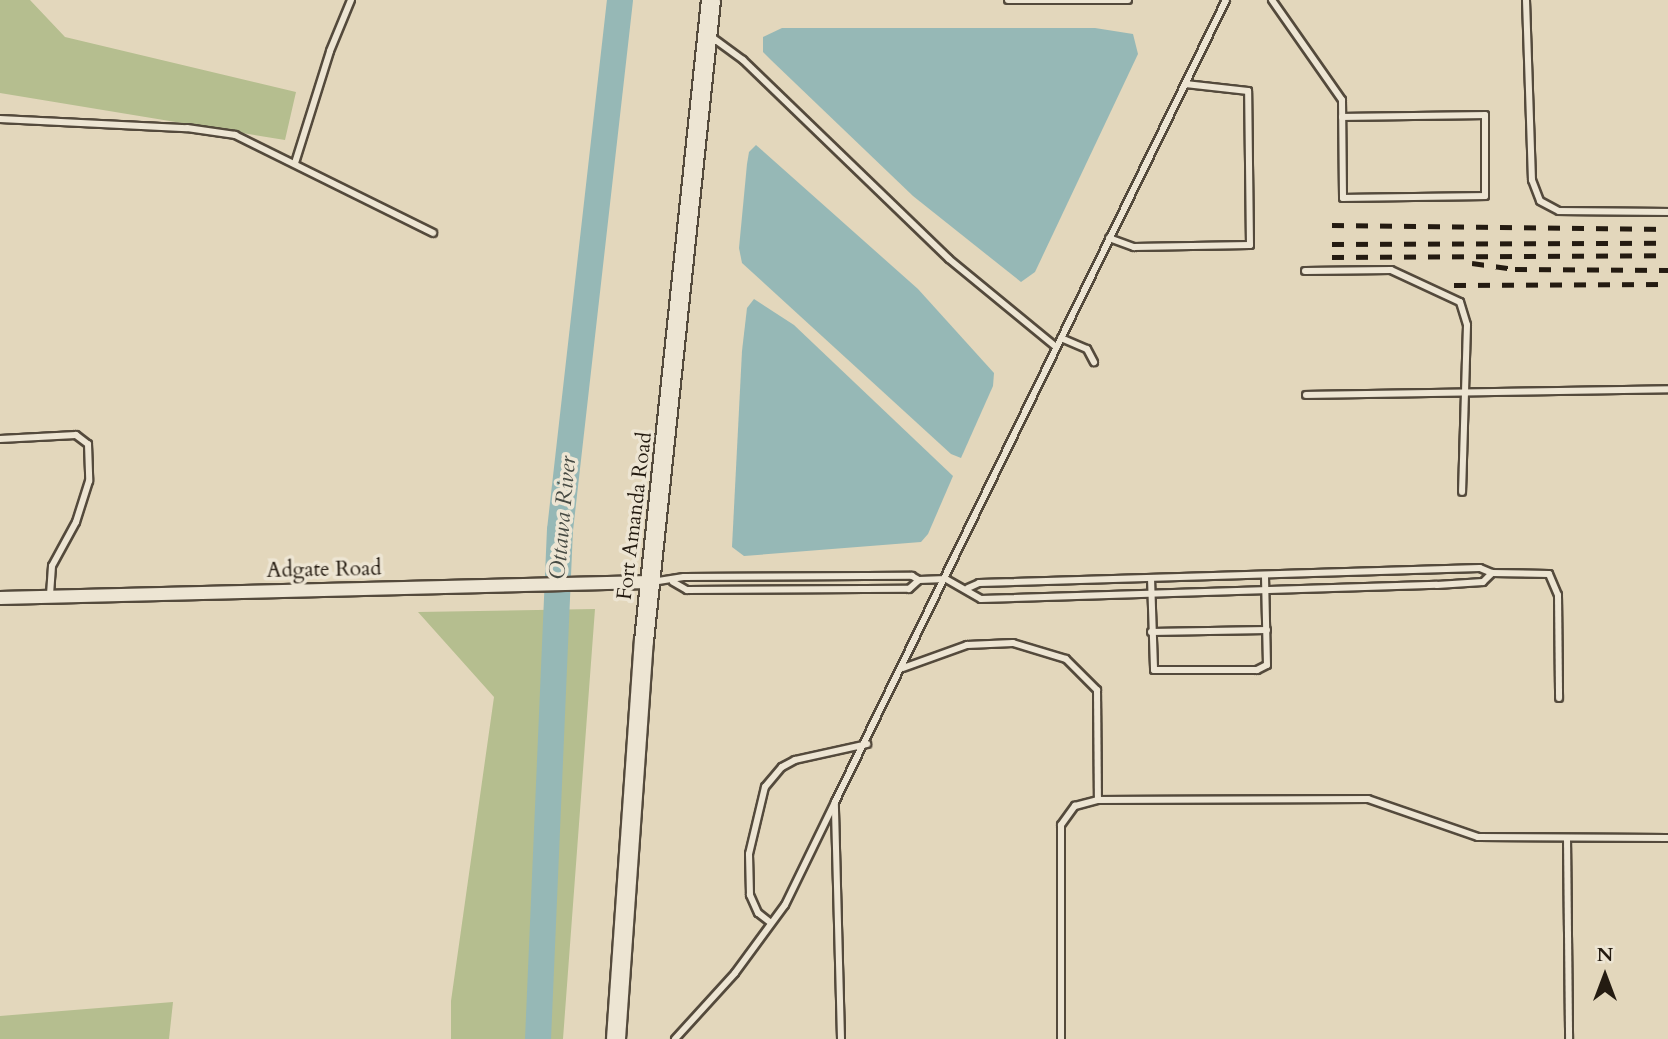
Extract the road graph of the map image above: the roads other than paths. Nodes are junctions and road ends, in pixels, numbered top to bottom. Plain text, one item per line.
1 (351, 0) edge
2 (711, 0) edge
3 (1008, 0) edge
4 (1128, 0) edge
5 (1226, 0) edge
6 (1272, 0) edge
7 (1527, 0) edge
8 (707, 34) junction
9 (1185, 84) junction
10 (1342, 117) junction
11 (0, 119) edge
12 (295, 163) junction
13 (1668, 212) edge
14 (433, 233) dead end
15 (1109, 238) junction
16 (1305, 271) dead end
17 (1061, 338) junction
18 (1056, 347) junction
19 (1094, 362) dead end
20 (1668, 389) edge
21 (1463, 392) junction
22 (1306, 395) dead end
23 (0, 439) edge
24 (1462, 492) dead end
25 (1492, 573) junction
26 (1265, 575) junction
27 (1151, 578) junction
28 (946, 579) junction
29 (919, 580) junction
30 (649, 582) junction
31 (673, 582) junction
32 (968, 588) junction
33 (1267, 591) junction
34 (1151, 595) junction
35 (50, 597) junction
36 (0, 598) edge
37 (1267, 630) junction
38 (1151, 632) junction
39 (903, 668) junction
40 (1559, 698) dead end
41 (867, 744) junction
42 (1098, 800) junction
43 (835, 802) junction
44 (1567, 838) junction
45 (1668, 838) edge
46 (771, 923) junction
47 (616, 1039) edge
48 (674, 1039) edge
49 (841, 1039) edge
50 (1061, 1039) edge
51 (1569, 1039) edge

1 - 12 lane
2 - 8 street, Fort Amanda Road
3 - 4 lane
5 - 9 lane
6 - 10 lane
7 - 13 lane
8 - 18 lane
8 - 30 street, Fort Amanda Road
9 - 15 lane
9 - 15 lane
10 - 10 lane
11 - 12 lane
12 - 14 lane
15 - 17 lane
16 - 21 lane
17 - 18 lane
17 - 19 lane
18 - 28 lane
20 - 21 lane
21 - 22 lane
21 - 24 lane
23 - 35 lane
25 - 26 lane
25 - 33 lane
25 - 40 lane
26 - 27 lane
26 - 33 lane
27 - 32 lane
27 - 34 lane
28 - 29 lane
28 - 32 lane
28 - 39 lane
29 - 31 lane
29 - 31 lane
30 - 31 lane
30 - 35 street, Adgate Road
30 - 47 street, Fort Amanda Road
32 - 34 lane
33 - 34 lane
33 - 37 lane
34 - 38 lane
35 - 36 street, Adgate Road
37 - 38 lane
37 - 38 lane
39 - 41 lane
39 - 42 lane
41 - 43 lane
41 - 46 lane
42 - 44 lane
42 - 50 lane
43 - 46 lane
43 - 49 lane
44 - 45 lane
44 - 51 lane
46 - 48 lane

